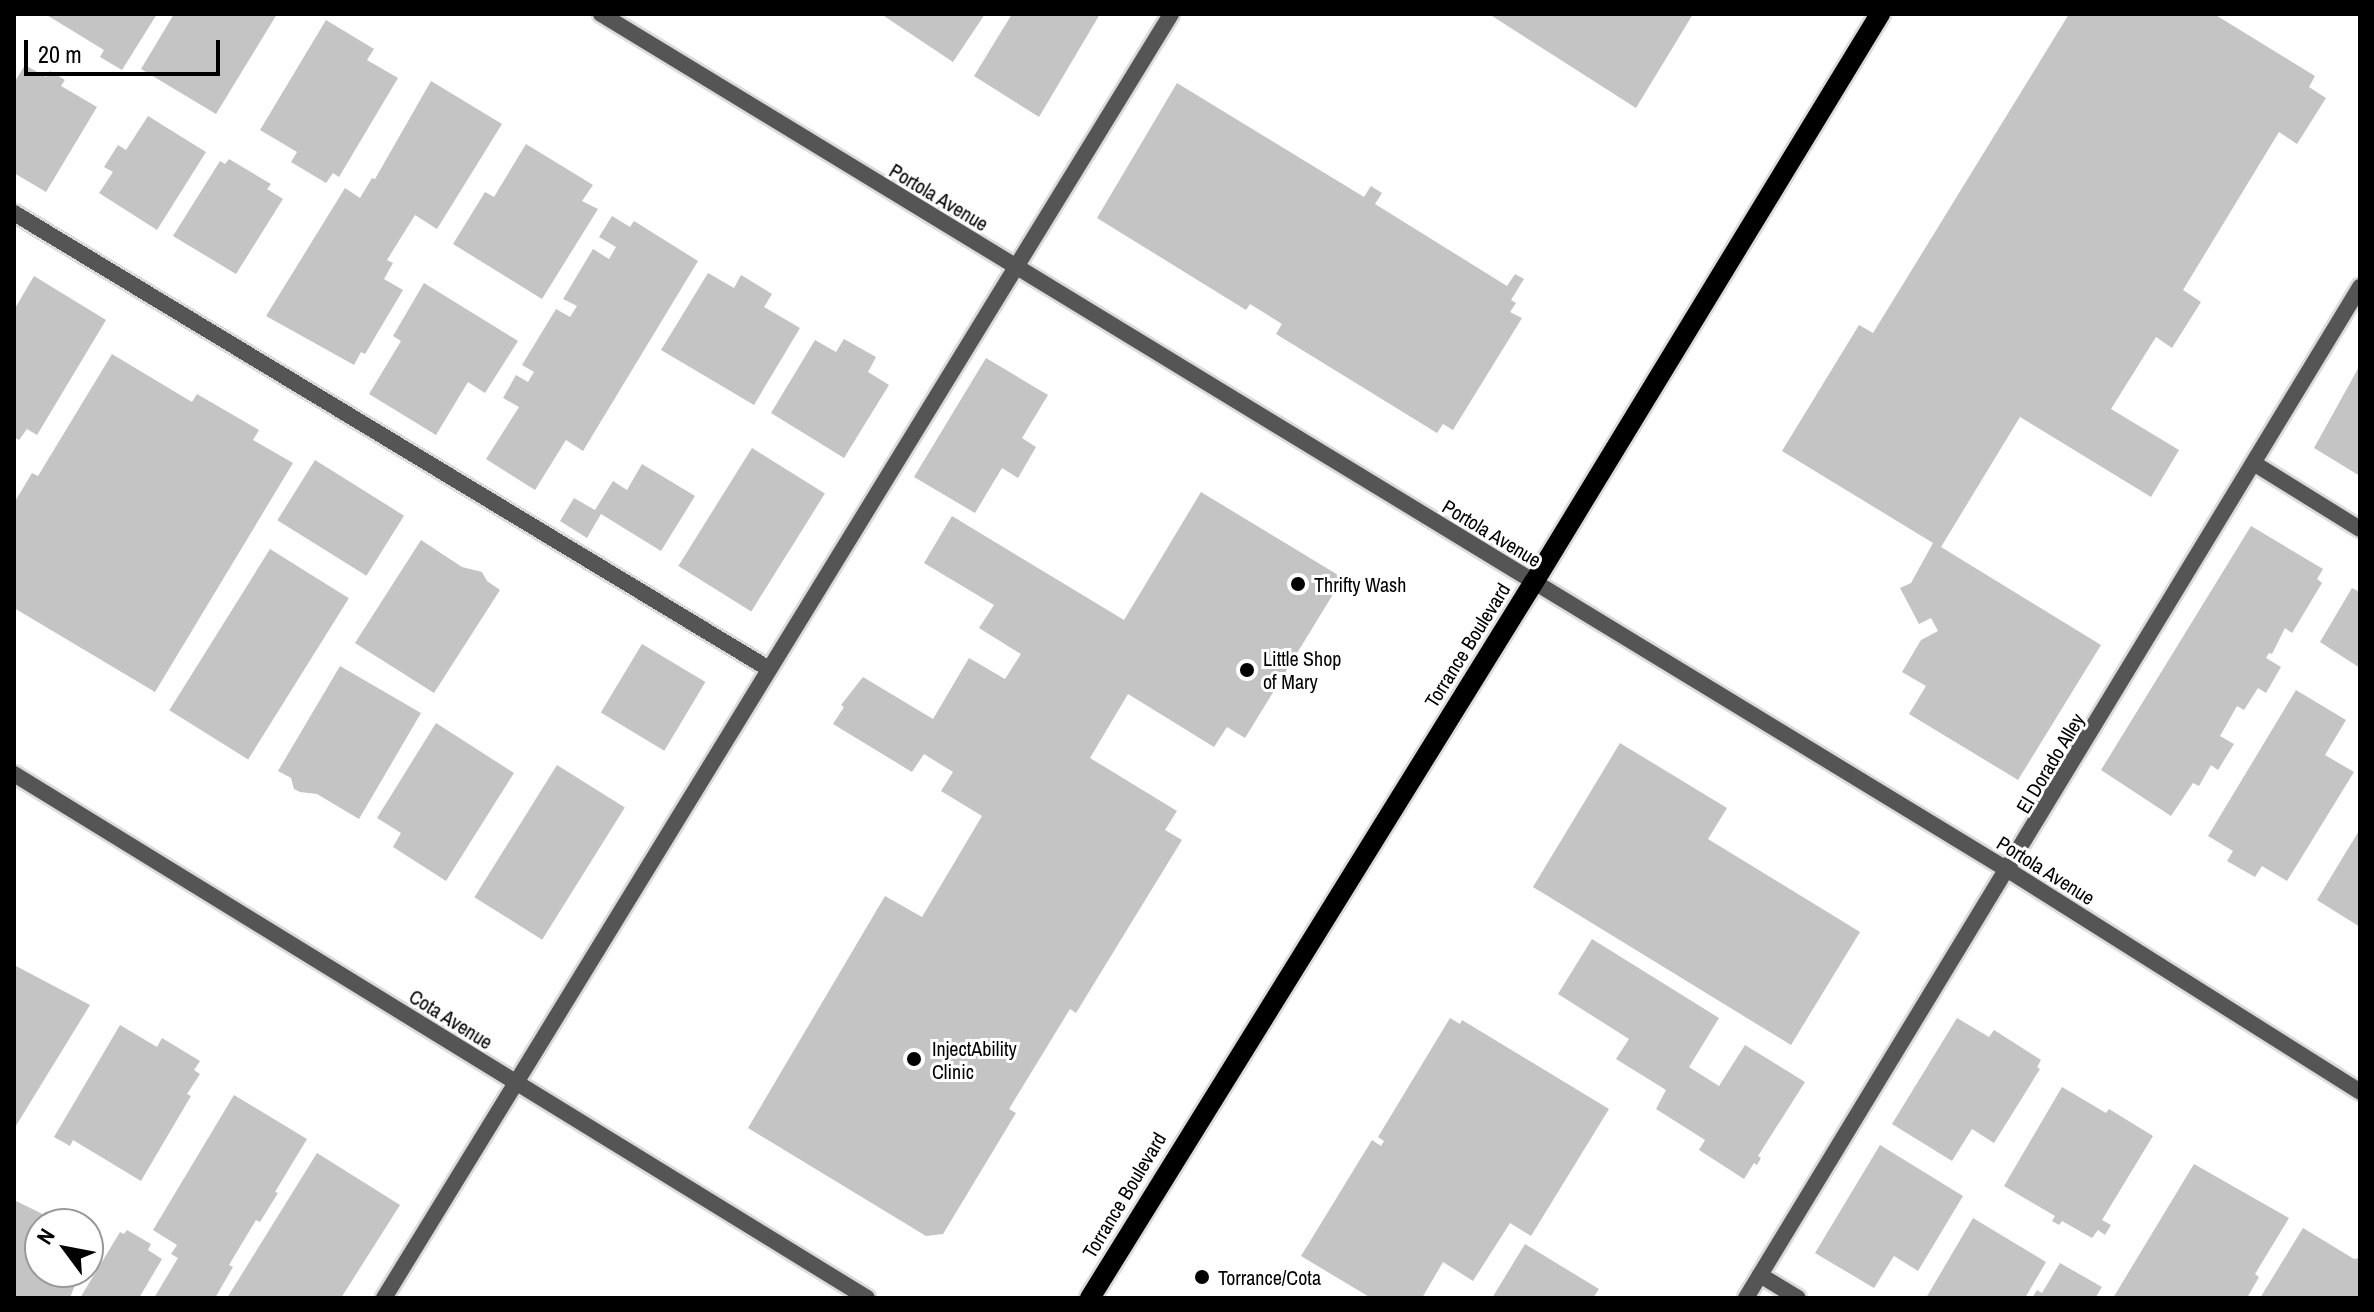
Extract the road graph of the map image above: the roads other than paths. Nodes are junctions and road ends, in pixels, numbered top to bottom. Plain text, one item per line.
1 (601, 14) edge
2 (1171, 14) edge
3 (1880, 14) edge
4 (14, 213) edge
5 (1016, 267) junction
6 (2360, 287) edge
7 (2255, 464) junction
8 (2360, 529) edge
9 (1534, 582) junction
10 (769, 669) junction
11 (14, 774) edge
12 (2008, 870) junction
13 (516, 1082) junction
14 (2360, 1092) edge
15 (1760, 1275) junction
16 (384, 1298) edge
17 (867, 1298) edge
18 (1090, 1298) edge
19 (1746, 1298) edge
20 (1798, 1298) edge

1 - 5 street, Portola Avenue
2 - 5 street
3 - 9 main road, Torrance Boulevard
4 - 10 street
5 - 9 street, Portola Avenue
5 - 10 street
6 - 7 street, El Dorado Alley
7 - 8 street
7 - 12 street, El Dorado Alley
9 - 12 street, Portola Avenue
9 - 18 main road, Torrance Boulevard
10 - 13 street
11 - 13 street, Cota Avenue
12 - 14 street, Portola Avenue
12 - 15 street, El Dorado Alley
13 - 16 street
13 - 17 street, Cota Avenue
15 - 19 street, El Dorado Alley
15 - 20 street

